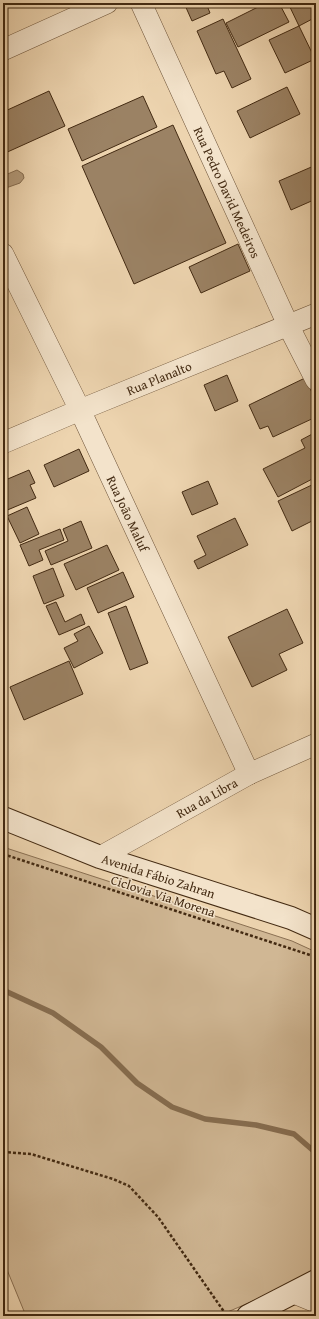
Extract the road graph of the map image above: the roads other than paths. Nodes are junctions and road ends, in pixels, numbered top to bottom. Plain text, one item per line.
1 (107, 3) edge
2 (141, 3) edge
3 (3, 50) edge
4 (3, 254) edge
5 (316, 314) edge
6 (289, 327) junction
7 (316, 380) edge
8 (80, 410) junction
9 (3, 443) edge
10 (316, 744) edge
11 (248, 774) junction
12 (3, 818) edge
13 (100, 857) junction
14 (316, 929) edge
15 (316, 1281) edge
16 (294, 1293) junction
17 (316, 1302) edge
18 (248, 1316) edge

1 - 3 street
2 - 6 street, Rua Pedro David Medeiros
4 - 8 street, Rua João Maluf
5 - 6 street, Rua Planalto
6 - 7 street, Rua Pedro David Medeiros
6 - 8 street, Rua Planalto
8 - 9 street, Rua Planalto
8 - 11 street, Rua João Maluf
10 - 11 street, Rua da Libra
11 - 13 street, Rua da Libra
12 - 13 main road, Avenida Fábio Zahran
13 - 14 main road, Avenida Fábio Zahran
15 - 16 main road
16 - 17 street
16 - 18 main road

